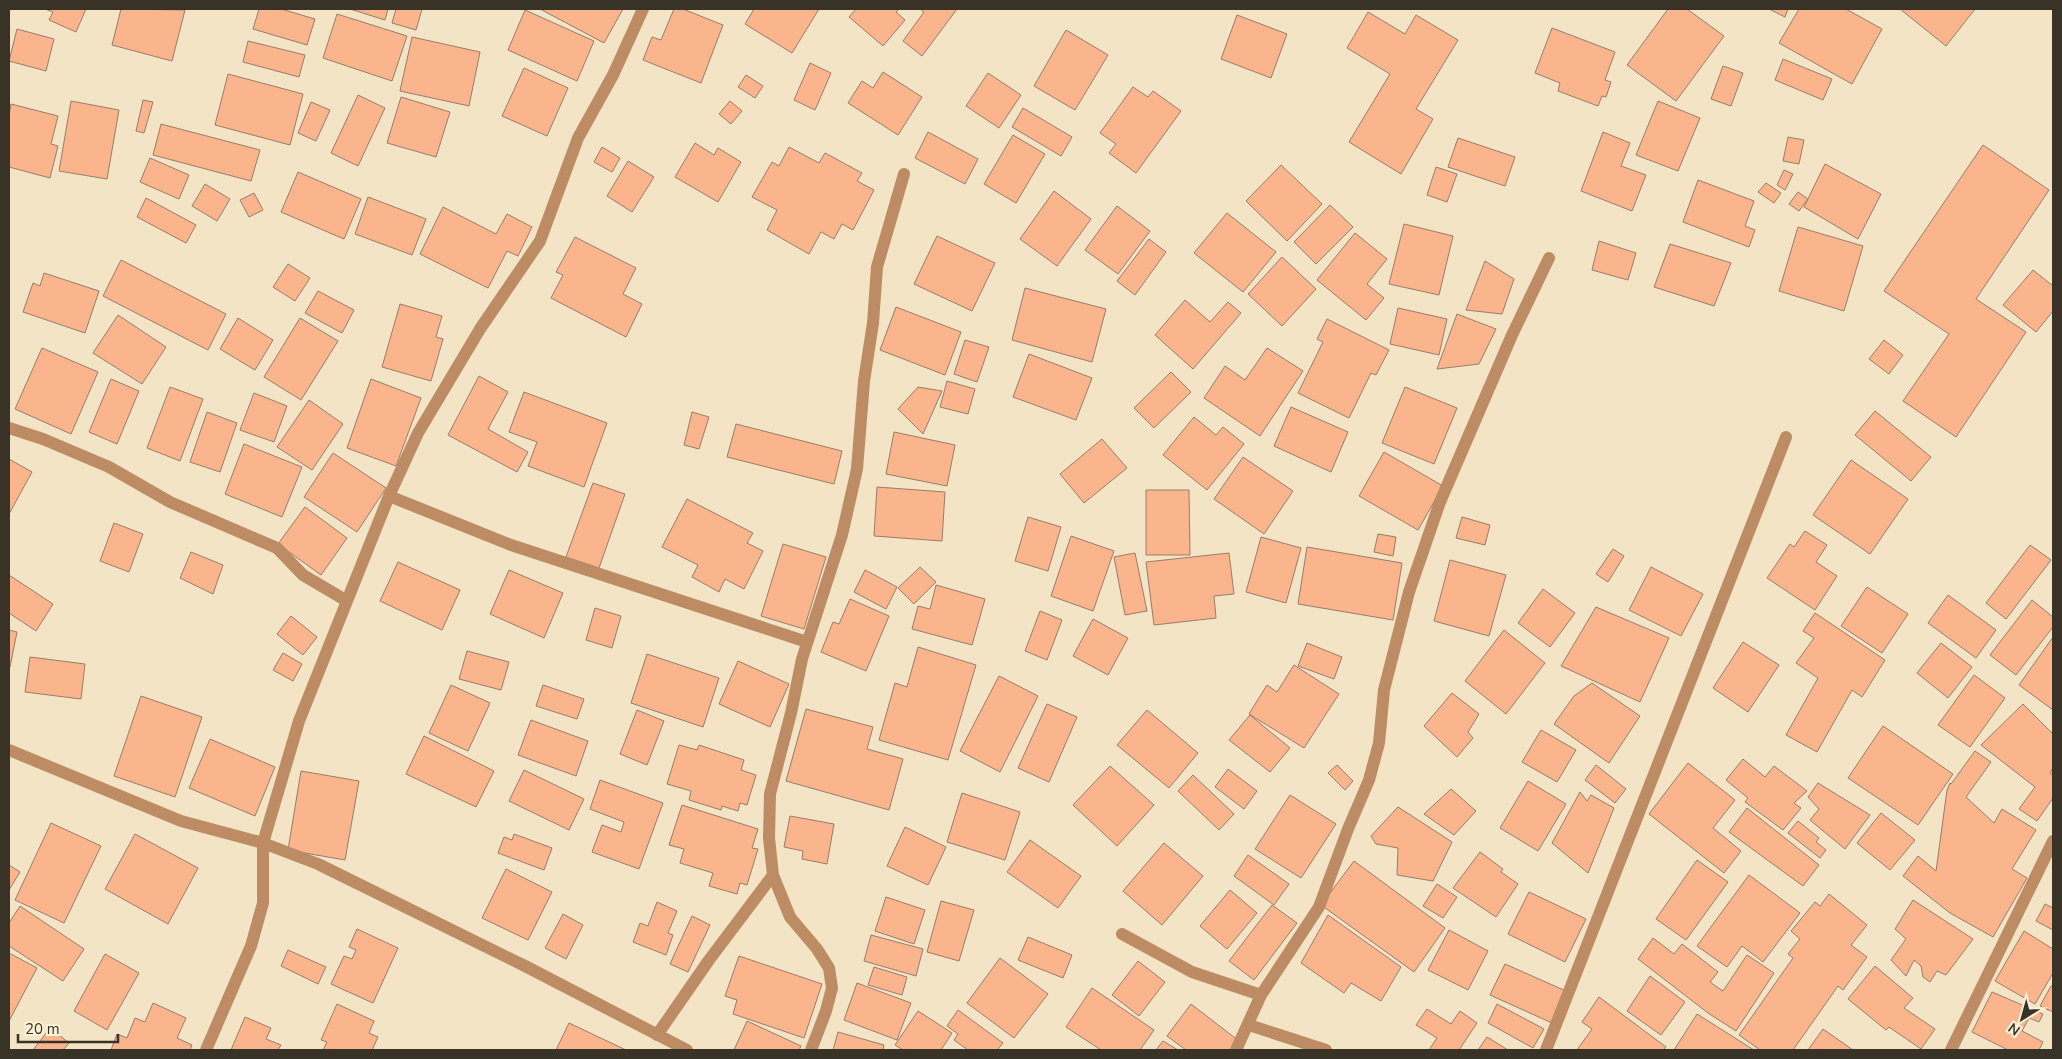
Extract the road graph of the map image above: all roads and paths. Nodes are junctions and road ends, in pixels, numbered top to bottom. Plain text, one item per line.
1 (643, 9) edge
2 (904, 174) dead end
3 (1549, 258) dead end
4 (9, 428) edge
5 (1786, 437) dead end
6 (389, 496) junction
7 (347, 601) junction
8 (807, 642) junction
9 (9, 750) edge
10 (2053, 841) edge
11 (263, 843) junction
12 (773, 875) junction
13 (1122, 934) dead end
14 (1261, 995) junction
15 (1249, 1025) junction
16 (658, 1035) junction
17 (206, 1050) edge
18 (687, 1050) edge
19 (811, 1050) edge
20 (1236, 1050) edge
21 (1326, 1050) edge
22 (1546, 1050) edge
23 (1951, 1050) edge

1 - 6 street
2 - 8 street
3 - 14 street
4 - 7 street
5 - 22 street
6 - 7 street
6 - 8 street
7 - 11 street
8 - 12 street
9 - 11 street
10 - 23 street
11 - 16 street
11 - 17 street
12 - 16 street
12 - 19 street
13 - 14 street
14 - 15 street
15 - 20 street
15 - 21 street
16 - 18 street

